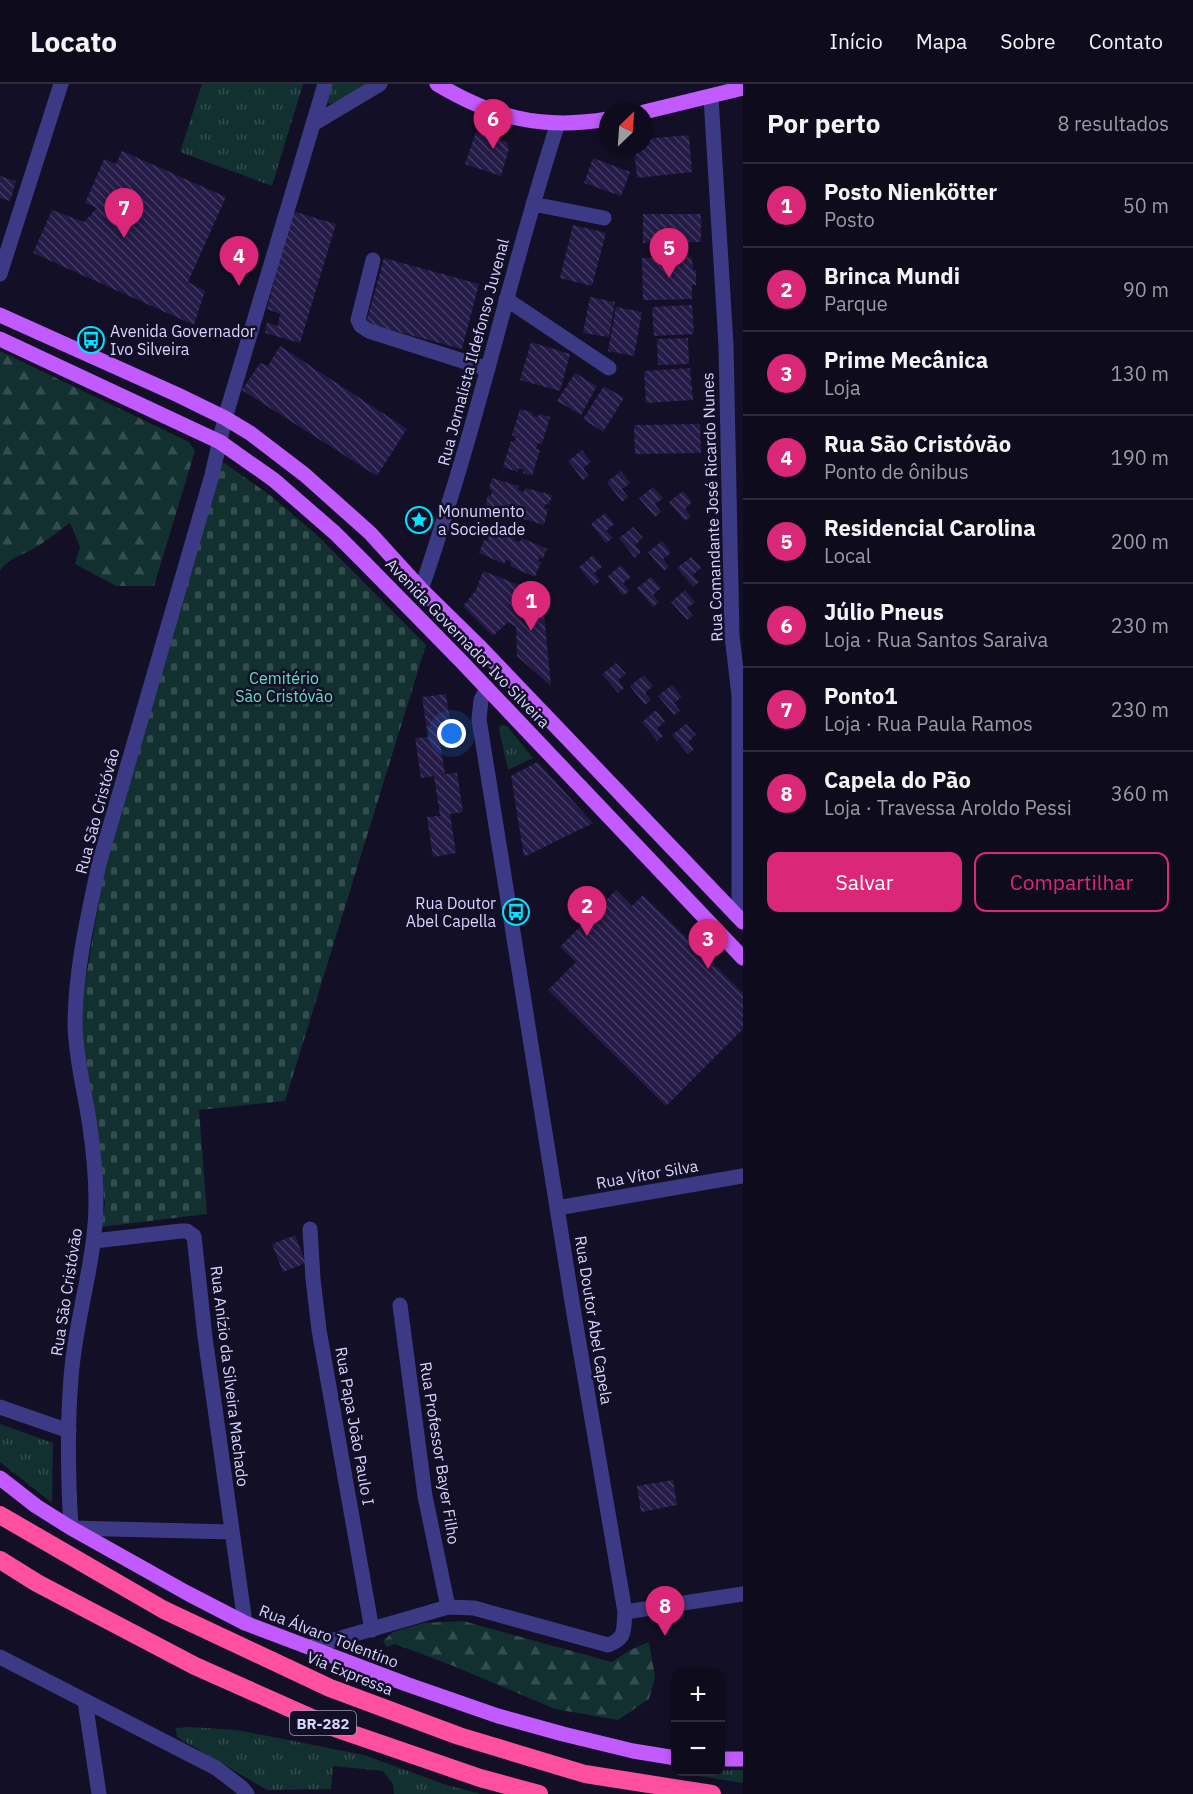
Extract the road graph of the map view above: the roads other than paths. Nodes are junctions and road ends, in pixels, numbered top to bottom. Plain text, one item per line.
1 (61, 84) edge
2 (325, 84) edge
3 (380, 84) edge
4 (437, 84) edge
5 (743, 88) edge
6 (711, 96) junction
7 (653, 110) edge
8 (599, 121) edge
9 (558, 123) junction
10 (314, 124) junction
11 (533, 204) junction
12 (604, 218) dead end
13 (373, 260) dead end
14 (0, 274) edge
15 (506, 299) junction
16 (0, 315) edge
17 (0, 339) edge
18 (609, 368) dead end
19 (488, 369) junction
20 (178, 395) junction
21 (168, 417) junction
22 (225, 418) junction
23 (220, 442) junction
24 (421, 589) junction
25 (738, 636) edge
26 (504, 672) junction
27 (487, 688) junction
28 (741, 695) edge
29 (741, 920) edge
30 (743, 958) edge
31 (743, 1176) edge
32 (557, 1208) junction
33 (310, 1229) dead end
34 (94, 1241) junction
35 (399, 1305) dead end
36 (0, 1407) edge
37 (69, 1431) junction
38 (0, 1478) edge
39 (0, 1515) edge
40 (70, 1528) junction
41 (232, 1532) junction
42 (0, 1560) edge
43 (743, 1594) edge
44 (448, 1607) junction
45 (625, 1612) junction
46 (245, 1623) junction
47 (372, 1630) junction
48 (310, 1647) junction
49 (0, 1657) edge
50 (85, 1701) junction
51 (671, 1757) edge
52 (725, 1759) edge
53 (743, 1759) edge
54 (99, 1794) edge
55 (247, 1794) edge
56 (539, 1794) edge
57 (712, 1794) edge

1 - 14 street
2 - 10 street, Rua São Cristóvão
3 - 10 street
4 - 9 main road
5 - 6 main road
6 - 7 main road
6 - 25 street, Rua Comandante José Ricardo Nunes
8 - 9 main road
9 - 11 street, Rua Jornalista Ildefonso Juvenal
10 - 22 street, Rua São Cristóvão
11 - 12 street
11 - 15 street, Rua Jornalista Ildefonso Juvenal
13 - 19 street
15 - 18 street
15 - 19 street, Rua Jornalista Ildefonso Juvenal
16 - 20 main road, Avenida Governador Ivo Silveira
17 - 21 main road, Avenida Governador Ivo Silveira
19 - 24 street, Rua Jornalista Ildefonso Juvenal
20 - 21 main road
20 - 22 main road, Avenida Governador Ivo Silveira
21 - 23 main road, Avenida Governador Ivo Silveira
22 - 23 street, Rua São Cristóvão
22 - 24 main road, Avenida Governador Ivo Silveira
23 - 27 main road, Avenida Governador Ivo Silveira
23 - 34 street, Rua São Cristóvão
24 - 26 main road, Avenida Governador Ivo Silveira
25 - 28 street, Rua Comandante José Ricardo Nunes
26 - 27 main road
26 - 29 main road, Avenida Governador Ivo Silveira
27 - 30 main road, Avenida Governador Ivo Silveira
27 - 32 street, Rua Doutor Abel Capela
28 - 29 street, Rua Comandante José Ricardo Nunes
31 - 32 street, Rua Vítor Silva
32 - 45 street, Rua Doutor Abel Capela
33 - 47 street, Rua Papa João Paulo I
34 - 37 street, Rua São Cristóvão
34 - 41 street, Rua Anízio da Silveira Machado
35 - 44 street, Rua Professor Bayer Filho
36 - 37 street
37 - 40 street, Rua São Cristóvão
38 - 40 main road, Rua Álvaro Tolentino
39 - 57 highway, Via Expressa / BR-282
40 - 41 street
40 - 46 main road, Rua Álvaro Tolentino
41 - 46 street, Rua Anízio da Silveira Machado
42 - 56 highway, BR-282
43 - 45 street
44 - 45 street, Rua Doutor Abel Capela
44 - 47 street, Rua Doutor Abel Capela
46 - 48 main road, Rua Álvaro Tolentino
47 - 48 street, Rua Doutor Abel Capela
48 - 51 main road, Rua Álvaro Tolentino
49 - 50 street
50 - 54 street
50 - 55 street
52 - 53 main road

